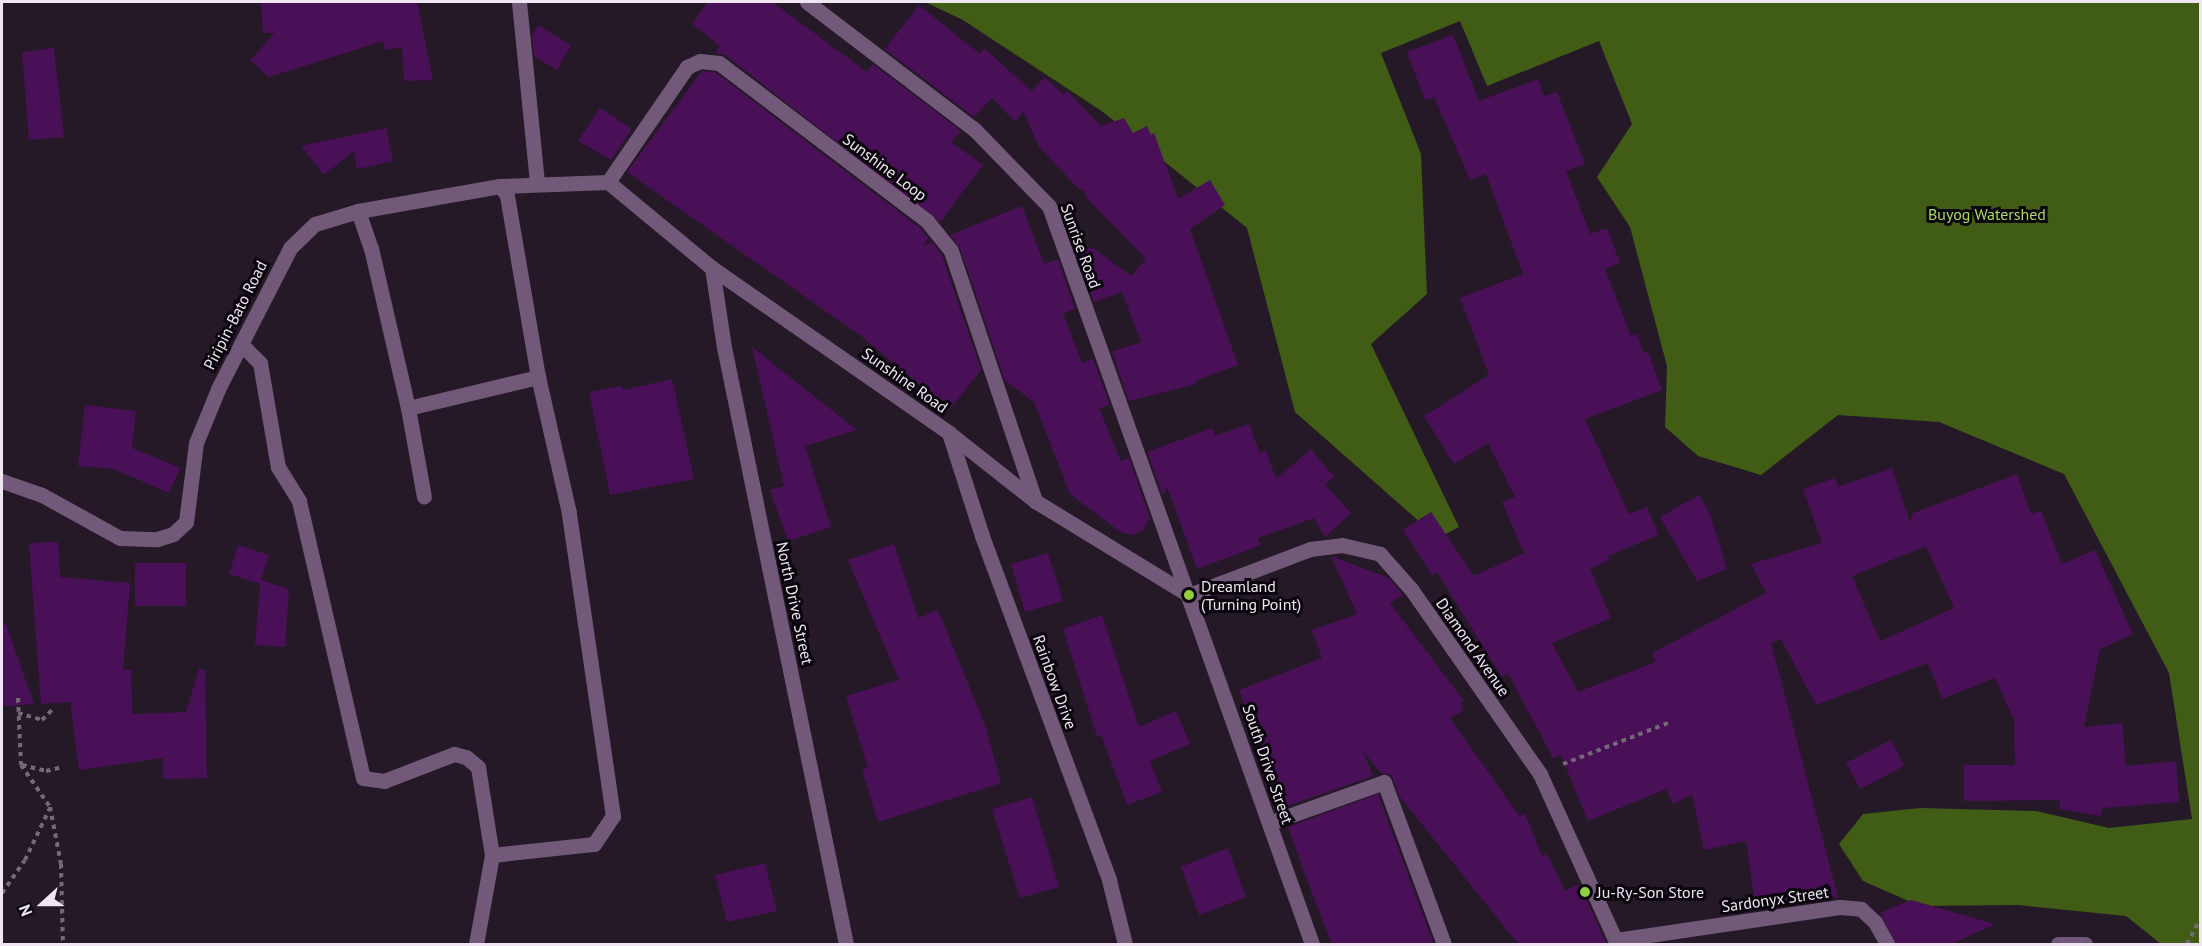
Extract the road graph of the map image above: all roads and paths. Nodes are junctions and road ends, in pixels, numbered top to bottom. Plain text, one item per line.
1 (519, 2) edge
2 (807, 2) edge
3 (608, 182) junction
4 (537, 183) junction
5 (500, 186) junction
6 (358, 211) junction
7 (712, 268) junction
8 (241, 344) junction
9 (538, 377) junction
10 (408, 408) junction
11 (949, 433) junction
12 (2, 480) edge
13 (424, 496) dead end
14 (1035, 501) junction
15 (1189, 595) junction
16 (18, 698) dead end
17 (53, 709) dead end
18 (18, 713) junction
19 (1668, 723) dead end
20 (21, 765) junction
21 (63, 766) dead end
22 (1540, 774) junction
23 (50, 807) junction
24 (1269, 823) junction
25 (492, 855) junction
26 (2, 893) edge
27 (2200, 920) edge
28 (1617, 943) edge
29 (63, 945) edge
30 (476, 945) edge
31 (846, 945) edge
32 (1125, 945) edge
33 (1312, 945) edge
34 (1444, 945) edge
35 (1887, 945) edge
36 (2058, 945) edge
37 (2085, 945) edge
38 (2187, 945) edge

1 - 4 street
2 - 15 street, Sunrise Road
3 - 4 street, Piripin-Bato Road
3 - 7 street, Sunshine Road
3 - 14 street, Sunshine Loop
4 - 5 street, Piripin-Bato Road
5 - 6 street, Piripin-Bato Road
5 - 9 street
6 - 8 street, Piripin-Bato Road
6 - 10 street
7 - 11 street, Sunshine Road
7 - 31 street, North Drive Street
8 - 12 street, Piripin-Bato Road
8 - 25 street
9 - 10 street
9 - 25 street
10 - 13 street
11 - 14 street, Sunshine Road
11 - 32 street, Rainbow Drive
14 - 15 street, Sunshine Road
15 - 22 street, Diamond Avenue
15 - 24 street, South Drive Street
16 - 18 path
17 - 18 path
18 - 20 path
19 - 22 path
20 - 21 path
20 - 23 path
22 - 28 street, Diamond Avenue
23 - 26 path
23 - 29 path
24 - 33 street, South Drive Street
24 - 34 street
25 - 30 street
27 - 38 path
28 - 35 street, Sardonyx Street
36 - 37 street

